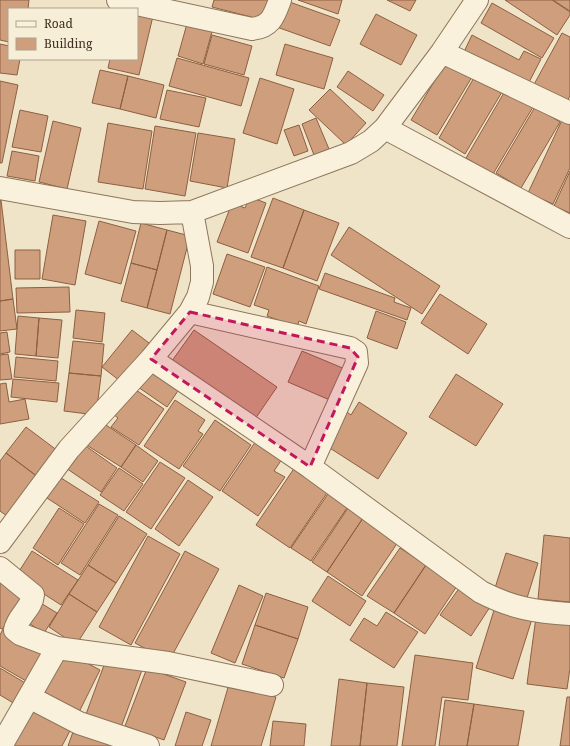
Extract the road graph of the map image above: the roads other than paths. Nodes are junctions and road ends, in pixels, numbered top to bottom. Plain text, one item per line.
1 (118, 0) edge
2 (280, 0) edge
3 (477, 0) edge
4 (442, 52) junction
5 (570, 113) edge
6 (385, 128) junction
7 (0, 188) edge
8 (192, 212) junction
9 (570, 227) edge
10 (190, 312) junction
11 (151, 359) junction
12 (310, 467) junction
13 (0, 542) edge
14 (0, 568) edge
15 (570, 614) edge
16 (56, 648) junction
17 (272, 686) dead end
18 (29, 697) junction
19 (1, 746) edge
20 (148, 746) edge

1 - 2 street
3 - 4 street
4 - 5 street
4 - 6 street
6 - 8 street
6 - 9 street
7 - 8 street
8 - 10 street
10 - 11 street
10 - 12 street
11 - 12 street
11 - 13 street
12 - 15 street
14 - 16 street
16 - 17 street
16 - 18 street
18 - 19 street
18 - 20 street

